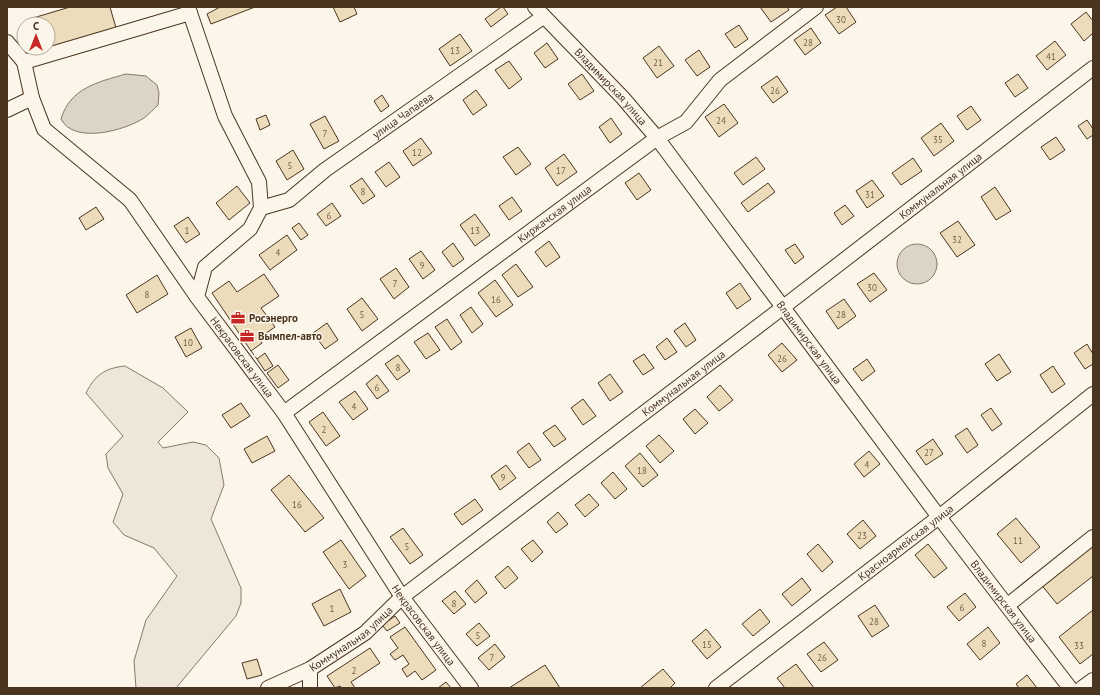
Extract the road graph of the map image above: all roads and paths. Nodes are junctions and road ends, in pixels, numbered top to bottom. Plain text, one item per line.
1 (816, 7) edge
2 (189, 10) edge
3 (539, 12) edge
4 (7, 42) edge
5 (24, 62) junction
6 (1093, 68) edge
7 (32, 98) junction
8 (7, 110) edge
9 (657, 138) junction
10 (261, 208) junction
11 (197, 297) junction
12 (782, 308) junction
13 (1093, 394) edge
14 (284, 413) junction
15 (939, 517) junction
16 (1093, 537) edge
17 (402, 597) junction
18 (1008, 605) junction
19 (310, 670) junction
20 (1093, 680) edge
21 (268, 688) edge
22 (310, 688) edge
23 (471, 688) edge
24 (716, 688) edge
25 (1070, 688) edge
26 (1082, 688) edge

1 - 9 street, Киржачская улица
2 - 5 street
2 - 10 street
3 - 9 street, Владимирская улица
3 - 10 street, улица Чапаева
4 - 5 street
5 - 7 street, Некрасовская улица
6 - 12 street, Коммунальная улица
7 - 8 street
7 - 11 street, Некрасовская улица
9 - 12 street, Владимирская улица
9 - 14 street, Киржачская улица
10 - 11 street
11 - 14 street, Некрасовская улица
12 - 15 street, Владимирская улица
12 - 17 street, Коммунальная улица
13 - 15 street, Красноармейская улица
14 - 17 street, Некрасовская улица
15 - 18 street, Владимирская улица
15 - 24 street, Красноармейская улица
16 - 18 street
17 - 19 street, Коммунальная улица
17 - 23 street, Некрасовская улица
18 - 25 street, Владимирская улица
19 - 21 street, Коммунальная улица
19 - 22 street
20 - 26 street

